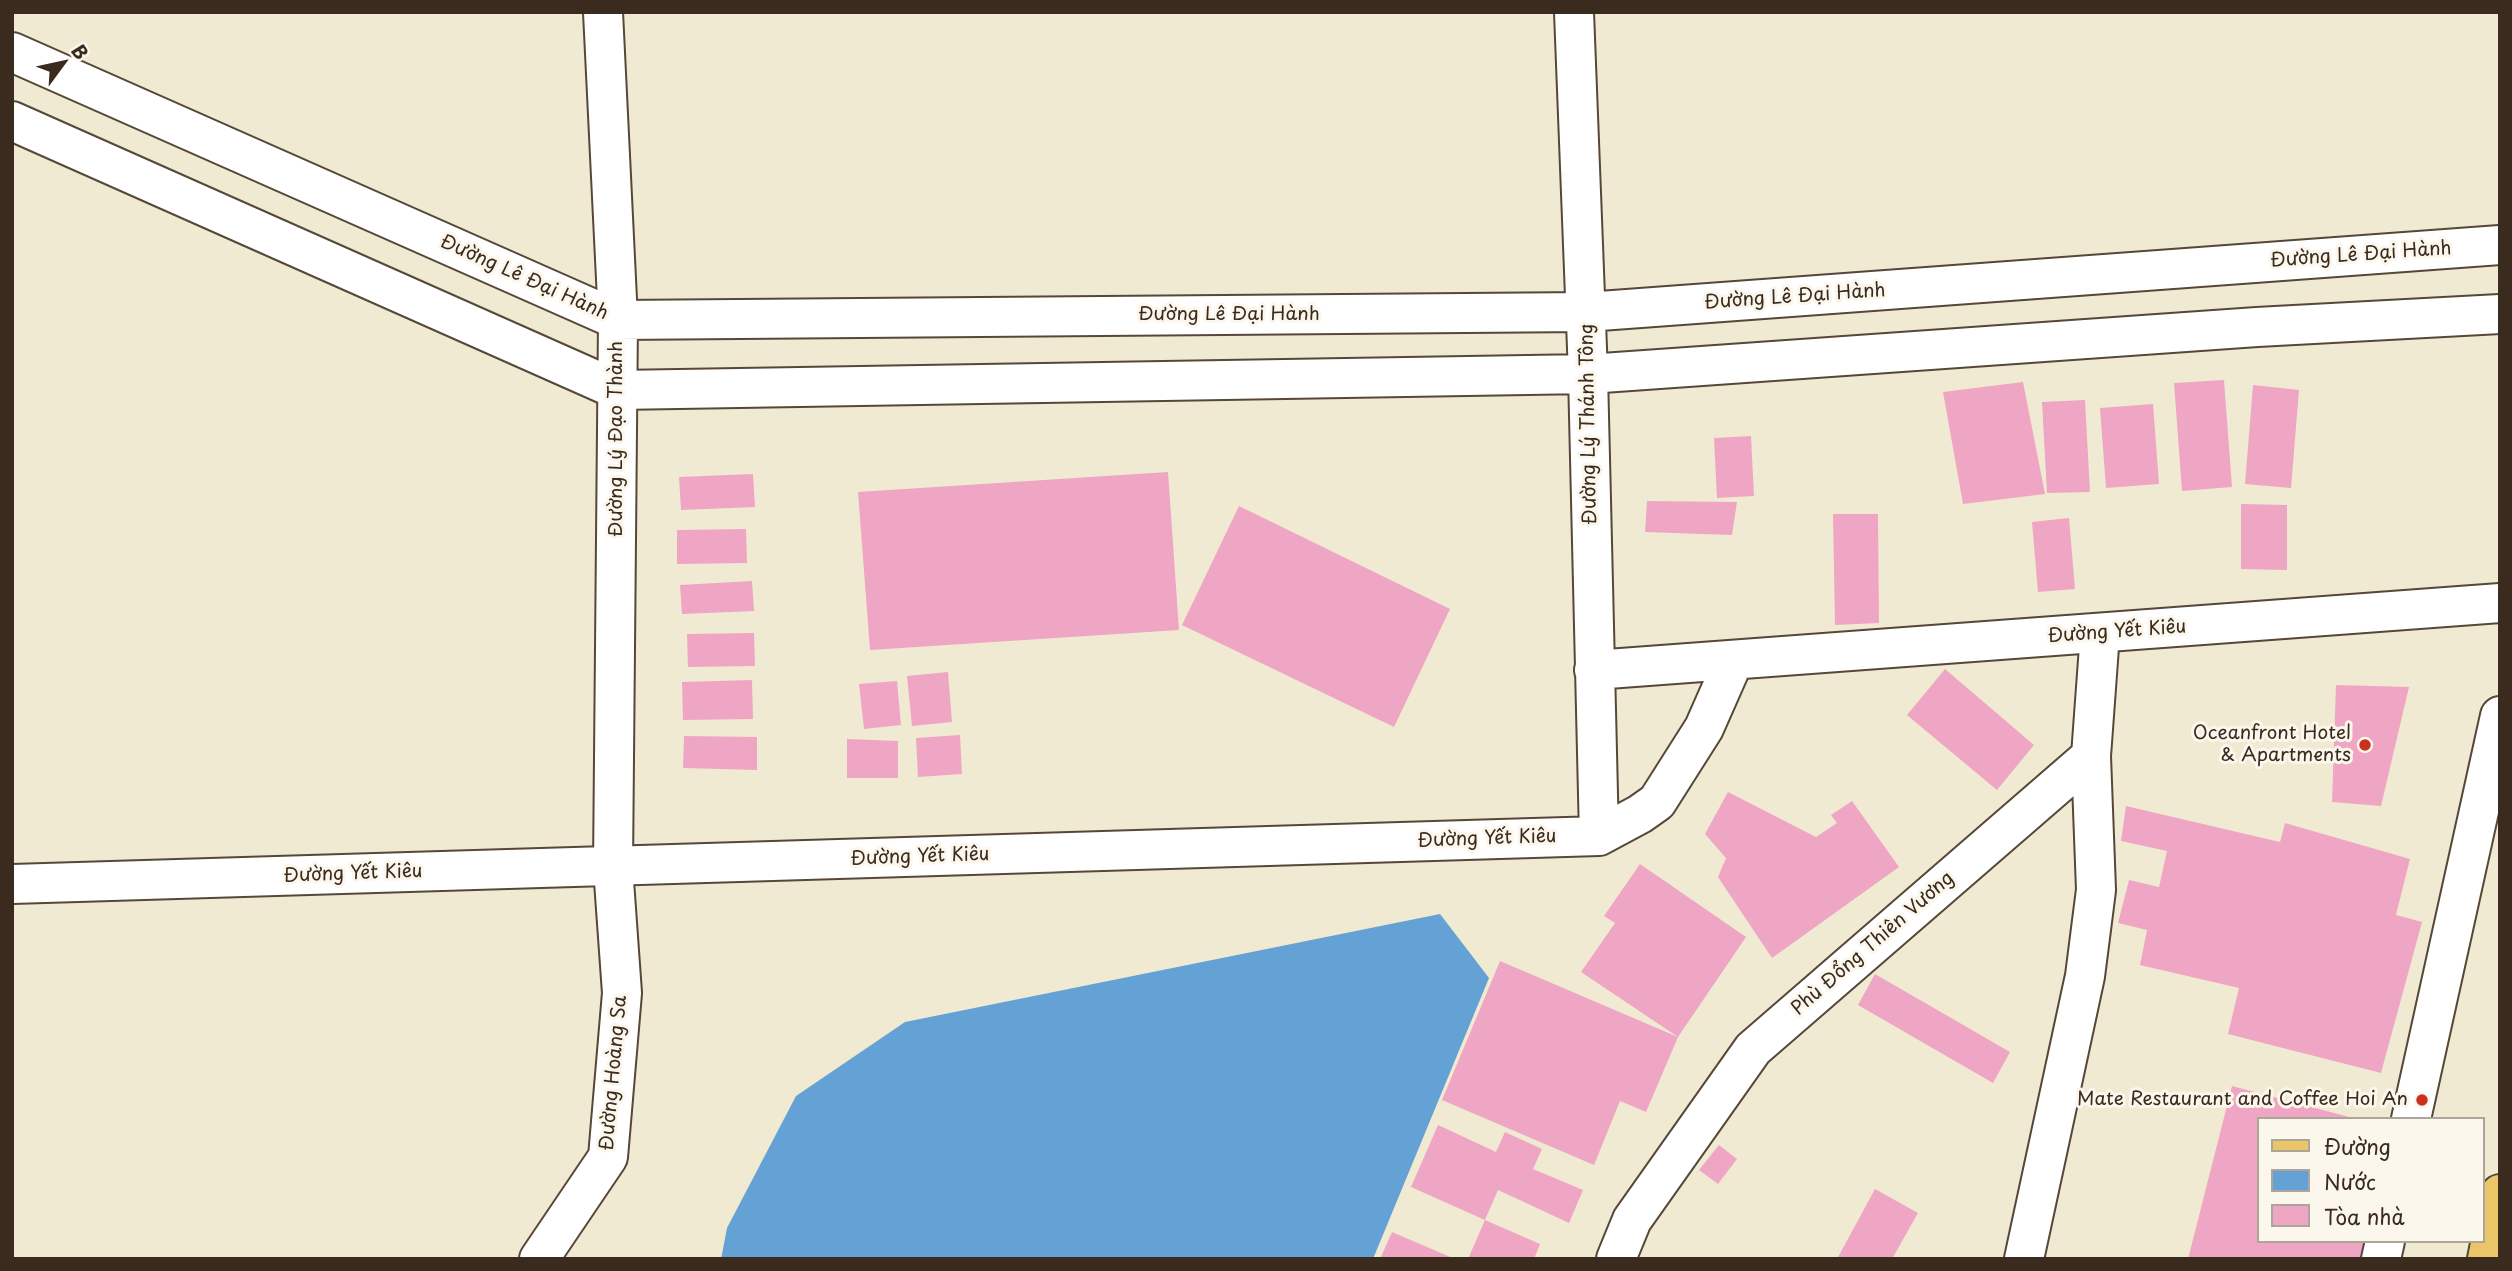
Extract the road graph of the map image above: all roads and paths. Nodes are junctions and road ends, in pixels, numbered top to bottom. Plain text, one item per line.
1 (603, 12) edge
2 (1574, 12) edge
3 (12, 52) edge
4 (12, 121) edge
5 (2500, 245) edge
6 (1586, 312) junction
7 (2500, 314) edge
8 (618, 320) junction
9 (1588, 374) junction
10 (618, 390) junction
11 (2500, 603) edge
12 (2100, 633) junction
13 (1734, 660) junction
14 (1594, 670) junction
15 (2500, 716) edge
16 (2091, 756) junction
17 (1599, 836) junction
18 (612, 867) junction
19 (12, 884) edge
20 (2412, 1117) edge
21 (2500, 1194) edge
22 (539, 1259) edge
23 (1616, 1259) edge
24 (2024, 1259) edge
25 (2487, 1259) edge

1 - 8 street, Đường Lý Đạo Thành
2 - 6 street, Đường Lý Thánh Tông
3 - 8 street, Đường Lê Đại Hành
4 - 10 street
5 - 6 street, Đường Lê Đại Hành
6 - 8 street, Đường Lê Đại Hành
6 - 9 street, Đường Lý Thánh Tông
7 - 9 street
8 - 10 street, Đường Lý Đạo Thành
9 - 10 street
9 - 14 street, Đường Lý Thánh Tông
10 - 18 street, Đường Lý Đạo Thành
11 - 12 street, Đường Yết Kiêu
12 - 13 street, Đường Yết Kiêu
12 - 16 street
13 - 14 street, Đường Yết Kiêu
13 - 17 street, Đường Yết Kiêu
14 - 17 street, Đường Lý Thánh Tông
15 - 20 street
16 - 23 street, Phù Đổng Thiên Vương
16 - 24 street
17 - 18 street, Đường Yết Kiêu
18 - 19 street, Đường Yết Kiêu
18 - 22 street, Đường Hoàng Sa
21 - 25 main road

